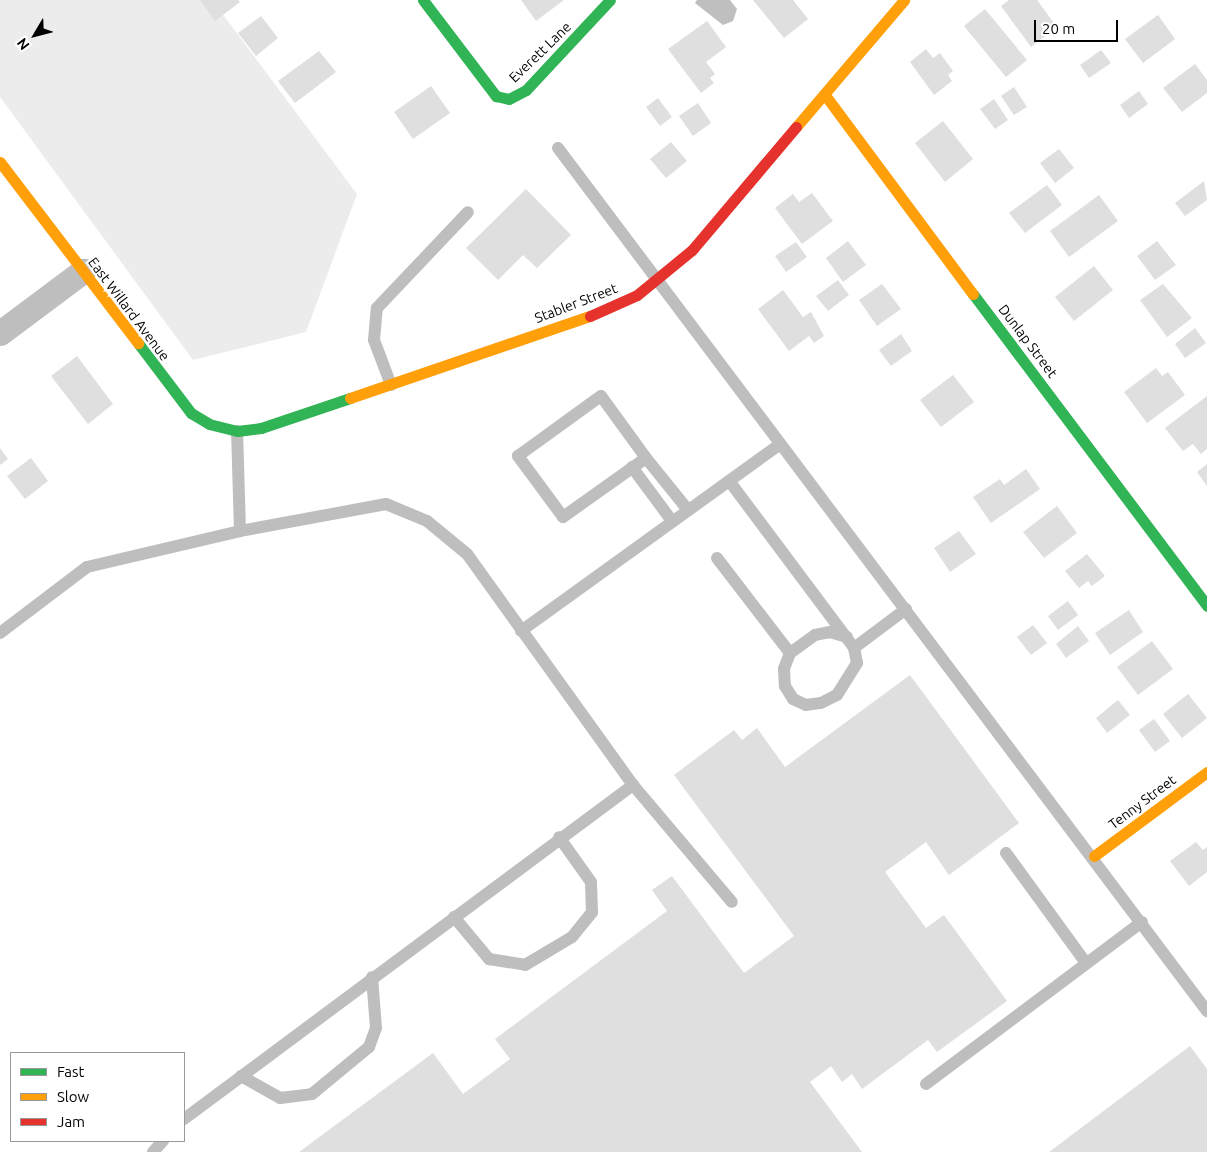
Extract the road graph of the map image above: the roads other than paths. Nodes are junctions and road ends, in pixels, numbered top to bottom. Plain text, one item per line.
1 (423, 0) edge
2 (610, 0) edge
3 (904, 0) edge
4 (825, 95) junction
5 (558, 148) dead end
6 (0, 162) edge
7 (468, 212) dead end
8 (83, 272) junction
9 (656, 281) junction
10 (0, 334) edge
11 (391, 385) junction
12 (261, 428) joint
13 (237, 431) junction
14 (780, 444) junction
15 (646, 458) junction
16 (632, 468) junction
17 (730, 482) junction
18 (688, 510) junction
19 (672, 521) junction
20 (240, 532) junction
21 (717, 558) dead end
22 (1207, 606) edge
23 (906, 609) junction
24 (521, 631) junction
25 (0, 633) edge
26 (850, 643) junction
27 (790, 653) junction
28 (1207, 772) edge
29 (633, 785) junction
30 (559, 837) junction
31 (1006, 853) dead end
32 (1094, 856) junction
33 (732, 902) dead end
34 (454, 917) junction
35 (1142, 922) junction
36 (1086, 963) junction
37 (372, 977) junction
38 (1207, 1011) edge
39 (241, 1076) junction
40 (926, 1084) dead end
41 (185, 1118) edge
42 (162, 1142) edge
43 (153, 1152) edge

1 - 2 street, Everett Lane
3 - 4 street, Stabler Street
4 - 9 street, Stabler Street
4 - 22 street, Dunlap Street
5 - 9 lane
6 - 8 street, East Willard Avenue
7 - 11 lane
8 - 10 street
8 - 13 street, East Willard Avenue
9 - 11 street, Stabler Street
9 - 14 lane
11 - 12 street, Stabler Street
12 - 13 street, East Willard Avenue
13 - 20 lane
14 - 17 lane
14 - 23 lane
15 - 16 lane
15 - 16 lane
15 - 18 lane
16 - 19 lane
17 - 18 lane
17 - 26 lane
18 - 19 lane
19 - 24 lane
20 - 24 lane
20 - 25 lane
21 - 27 lane
23 - 26 lane
23 - 32 lane
24 - 29 lane
26 - 27 lane
26 - 27 lane
28 - 32 street, Tenny Street
29 - 30 lane
29 - 33 lane
30 - 34 lane
30 - 34 lane
31 - 36 lane
32 - 35 lane
34 - 37 lane
35 - 36 lane
35 - 38 lane
36 - 40 lane
37 - 39 lane
37 - 39 lane
39 - 41 lane
42 - 43 lane

